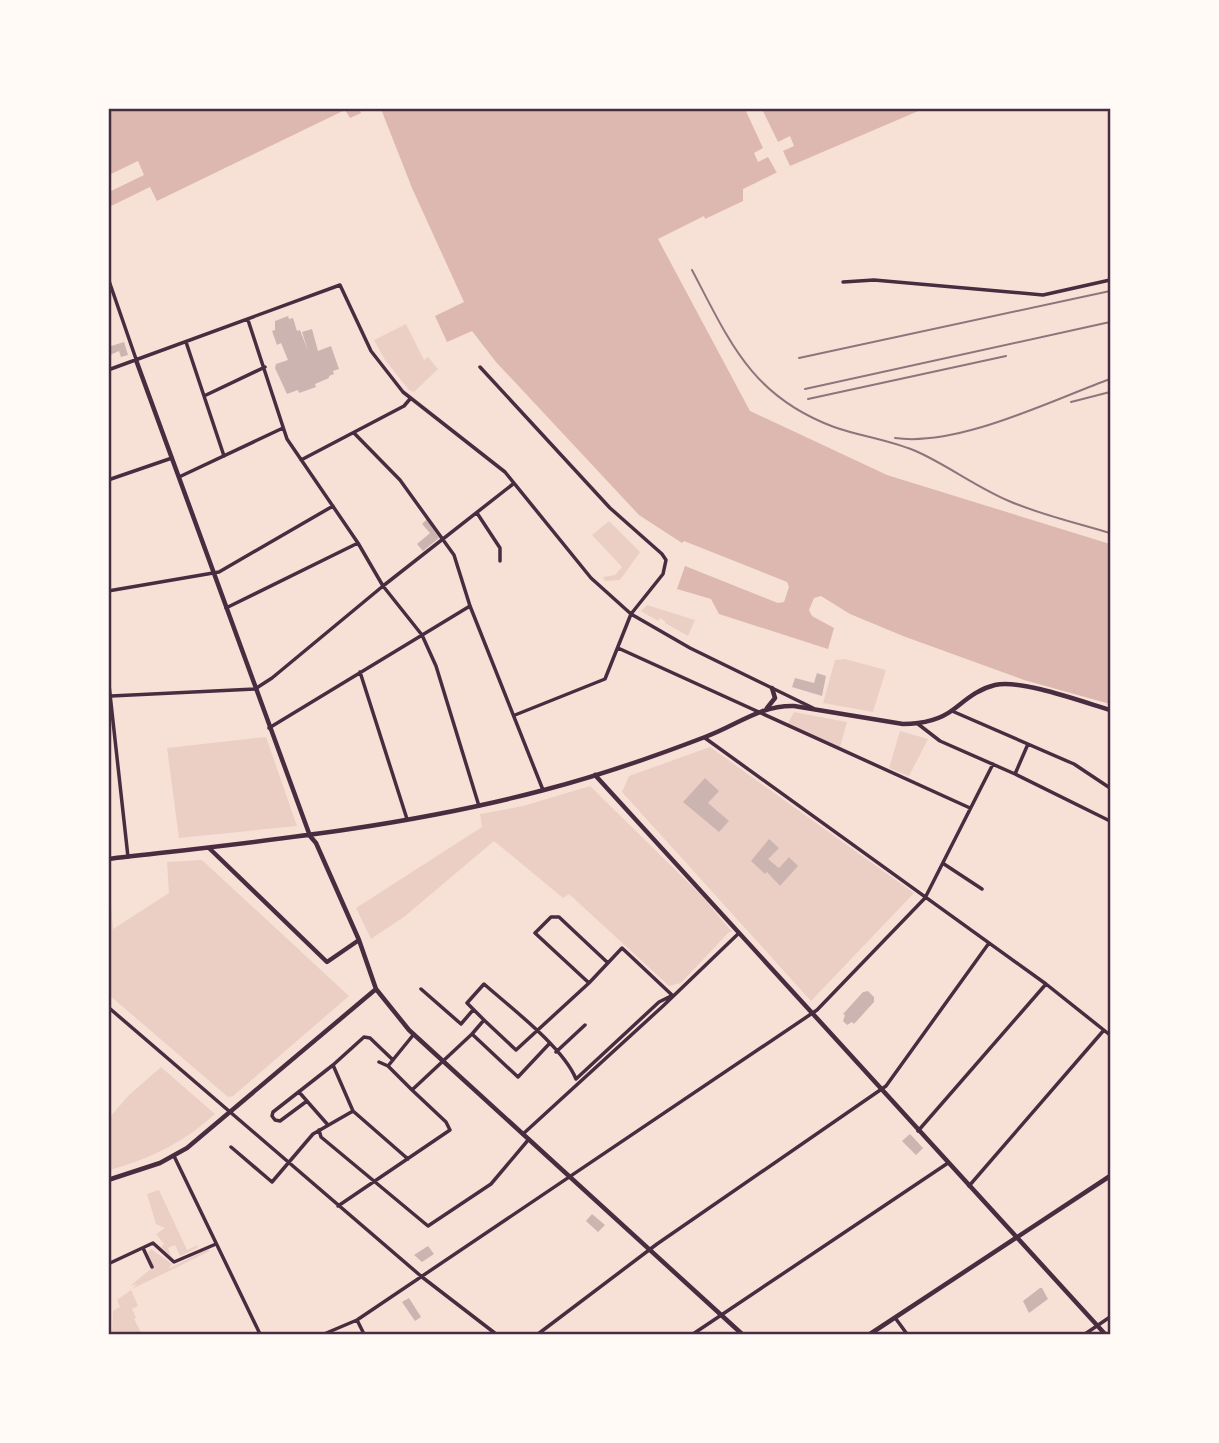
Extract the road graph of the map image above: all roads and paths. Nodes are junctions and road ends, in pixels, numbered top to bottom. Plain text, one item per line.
1 (108, 278) edge
2 (1111, 280) edge
3 (843, 282) dead end
4 (248, 320) junction
5 (186, 342) junction
6 (136, 360) junction
7 (265, 367) junction
8 (480, 367) dead end
9 (108, 370) edge
10 (204, 396) junction
11 (410, 399) junction
12 (283, 428) junction
13 (354, 433) junction
14 (224, 456) junction
15 (172, 458) junction
16 (301, 460) junction
17 (179, 477) junction
18 (108, 480) edge
19 (514, 484) junction
20 (333, 506) junction
21 (477, 513) junction
22 (444, 539) junction
23 (358, 543) junction
24 (500, 561) dead end
25 (213, 574) junction
26 (383, 586) junction
27 (108, 591) edge
28 (470, 606) junction
29 (226, 608) junction
30 (631, 614) junction
31 (422, 635) junction
32 (618, 648) junction
33 (360, 672) junction
34 (108, 676) edge
35 (772, 688) junction
36 (256, 689) junction
37 (111, 696) junction
38 (766, 708) junction
39 (815, 709) junction
40 (1111, 710) edge
41 (952, 711) junction
42 (756, 712) junction
43 (515, 715) junction
44 (918, 724) junction
45 (270, 728) junction
46 (705, 738) junction
47 (1028, 744) junction
48 (993, 764) junction
49 (1015, 774) junction
50 (595, 775) junction
51 (1111, 788) edge
52 (543, 790) junction
53 (479, 806) junction
54 (970, 808) junction
55 (407, 819) junction
56 (1111, 821) edge
57 (310, 836) junction
58 (208, 848) junction
59 (128, 857) junction
60 (108, 859) edge
61 (944, 864) junction
62 (982, 889) dead end
63 (925, 898) junction
64 (739, 933) junction
65 (359, 940) junction
66 (989, 943) junction
67 (608, 963) junction
68 (589, 984) junction
69 (1046, 984) junction
70 (376, 989) junction
71 (421, 989) dead end
72 (672, 995) junction
73 (108, 1007) edge
74 (473, 1010) junction
75 (812, 1015) junction
76 (484, 1020) junction
77 (585, 1025) dead end
78 (1104, 1030) junction
79 (537, 1031) junction
80 (414, 1034) junction
81 (472, 1034) junction
82 (1111, 1035) edge
83 (549, 1044) junction
84 (556, 1052) junction
85 (393, 1060) junction
86 (379, 1062) dead end
87 (444, 1062) junction
88 (333, 1065) junction
89 (388, 1066) junction
90 (576, 1079) junction
91 (573, 1086) junction
92 (412, 1090) junction
93 (881, 1090) junction
94 (299, 1092) junction
95 (307, 1101) junction
96 (353, 1111) junction
97 (230, 1113) junction
98 (328, 1125) junction
99 (319, 1130) junction
100 (918, 1130) junction
101 (523, 1133) junction
102 (529, 1139) junction
103 (231, 1147) dead end
104 (174, 1156) junction
105 (408, 1159) junction
106 (948, 1163) junction
107 (289, 1164) junction
108 (1111, 1176) edge
109 (570, 1177) junction
110 (108, 1180) edge
111 (375, 1181) junction
112 (969, 1185) junction
113 (338, 1206) junction
114 (1017, 1238) junction
115 (216, 1244) junction
116 (143, 1248) junction
117 (649, 1250) junction
118 (108, 1264) edge
119 (152, 1266) dead end
120 (422, 1277) junction
121 (721, 1316) junction
122 (1111, 1318) edge
123 (896, 1319) junction
124 (357, 1320) junction
125 (1097, 1326) junction
126 (260, 1335) edge
127 (324, 1335) edge
128 (364, 1335) edge
129 (495, 1335) edge
130 (538, 1335) edge
131 (693, 1335) edge
132 (742, 1335) edge
133 (870, 1335) edge
134 (907, 1335) edge
135 (1085, 1335) edge
136 (1105, 1335) edge

1 - 6 street
2 - 3 street
4 - 5 street
4 - 7 street
4 - 11 street
5 - 6 street
5 - 10 street
6 - 9 street
6 - 15 street
7 - 10 street
7 - 12 street
8 - 30 street
10 - 14 street
11 - 13 street
11 - 19 street
12 - 14 street
12 - 16 street
13 - 16 street
13 - 22 street
14 - 17 street
15 - 17 street
15 - 18 street
16 - 20 street
17 - 25 street
19 - 21 street
19 - 30 street
20 - 23 street
20 - 25 street
21 - 22 street
21 - 24 street
22 - 26 street
22 - 28 street
23 - 26 street
23 - 29 street
25 - 27 street
25 - 29 street
26 - 31 street
26 - 36 street
28 - 31 street
28 - 43 street
29 - 36 street
30 - 32 street
30 - 35 street
31 - 33 street
31 - 53 street
32 - 42 street
32 - 43 street
33 - 45 street
33 - 55 street
34 - 37 street
35 - 38 street
35 - 39 street
36 - 37 street
36 - 45 street
37 - 59 street
38 - 39 street
38 - 42 street
39 - 44 street
40 - 41 street
41 - 44 street
41 - 47 street
42 - 46 street
42 - 54 street
43 - 52 street
44 - 48 street
45 - 57 street
46 - 50 street
46 - 63 street
47 - 49 street
47 - 51 street
48 - 49 street
48 - 54 street
49 - 56 street
50 - 52 street
50 - 64 street
52 - 53 street
53 - 55 street
54 - 61 street
55 - 57 street
57 - 58 street
57 - 65 street
58 - 59 street
58 - 65 street
59 - 60 street
61 - 62 street
61 - 63 street
63 - 66 street
63 - 75 street
64 - 72 street
64 - 75 street
65 - 70 street
66 - 69 street
66 - 93 street
67 - 68 street
67 - 68 street
67 - 72 street
68 - 79 street
69 - 78 street
69 - 100 street
70 - 80 street
70 - 97 street
71 - 74 street
72 - 90 street
72 - 91 street
73 - 97 street
74 - 76 street
74 - 79 street
75 - 93 street
75 - 109 street
76 - 79 street
76 - 81 street
77 - 84 street
78 - 82 street
78 - 112 street
79 - 83 street
80 - 85 street
80 - 87 street
81 - 83 street
81 - 87 street
83 - 84 street
84 - 90 street
85 - 88 street
85 - 89 street
86 - 89 street
87 - 92 street
87 - 101 street
88 - 94 street
88 - 96 street
89 - 92 street
90 - 91 street
91 - 101 street
92 - 105 street
93 - 100 street
93 - 117 street
94 - 95 street
94 - 95 street
95 - 98 street
96 - 98 street
96 - 105 street
97 - 104 street
97 - 107 street
98 - 99 street
99 - 107 street
99 - 111 street
100 - 106 street
101 - 102 street
102 - 109 street
102 - 111 street
103 - 107 street
104 - 110 street
104 - 115 street
105 - 111 street
106 - 112 street
106 - 121 street
107 - 113 street
108 - 114 street
109 - 117 street
109 - 120 street
111 - 113 street
112 - 114 street
113 - 120 street
114 - 123 street
114 - 125 street
115 - 116 street
115 - 126 street
116 - 118 street
116 - 119 street
117 - 121 street
117 - 130 street
120 - 124 street
120 - 129 street
121 - 131 street
121 - 132 street
122 - 125 street
123 - 133 street
123 - 134 street
124 - 127 street
124 - 128 street
125 - 135 street
125 - 136 street

